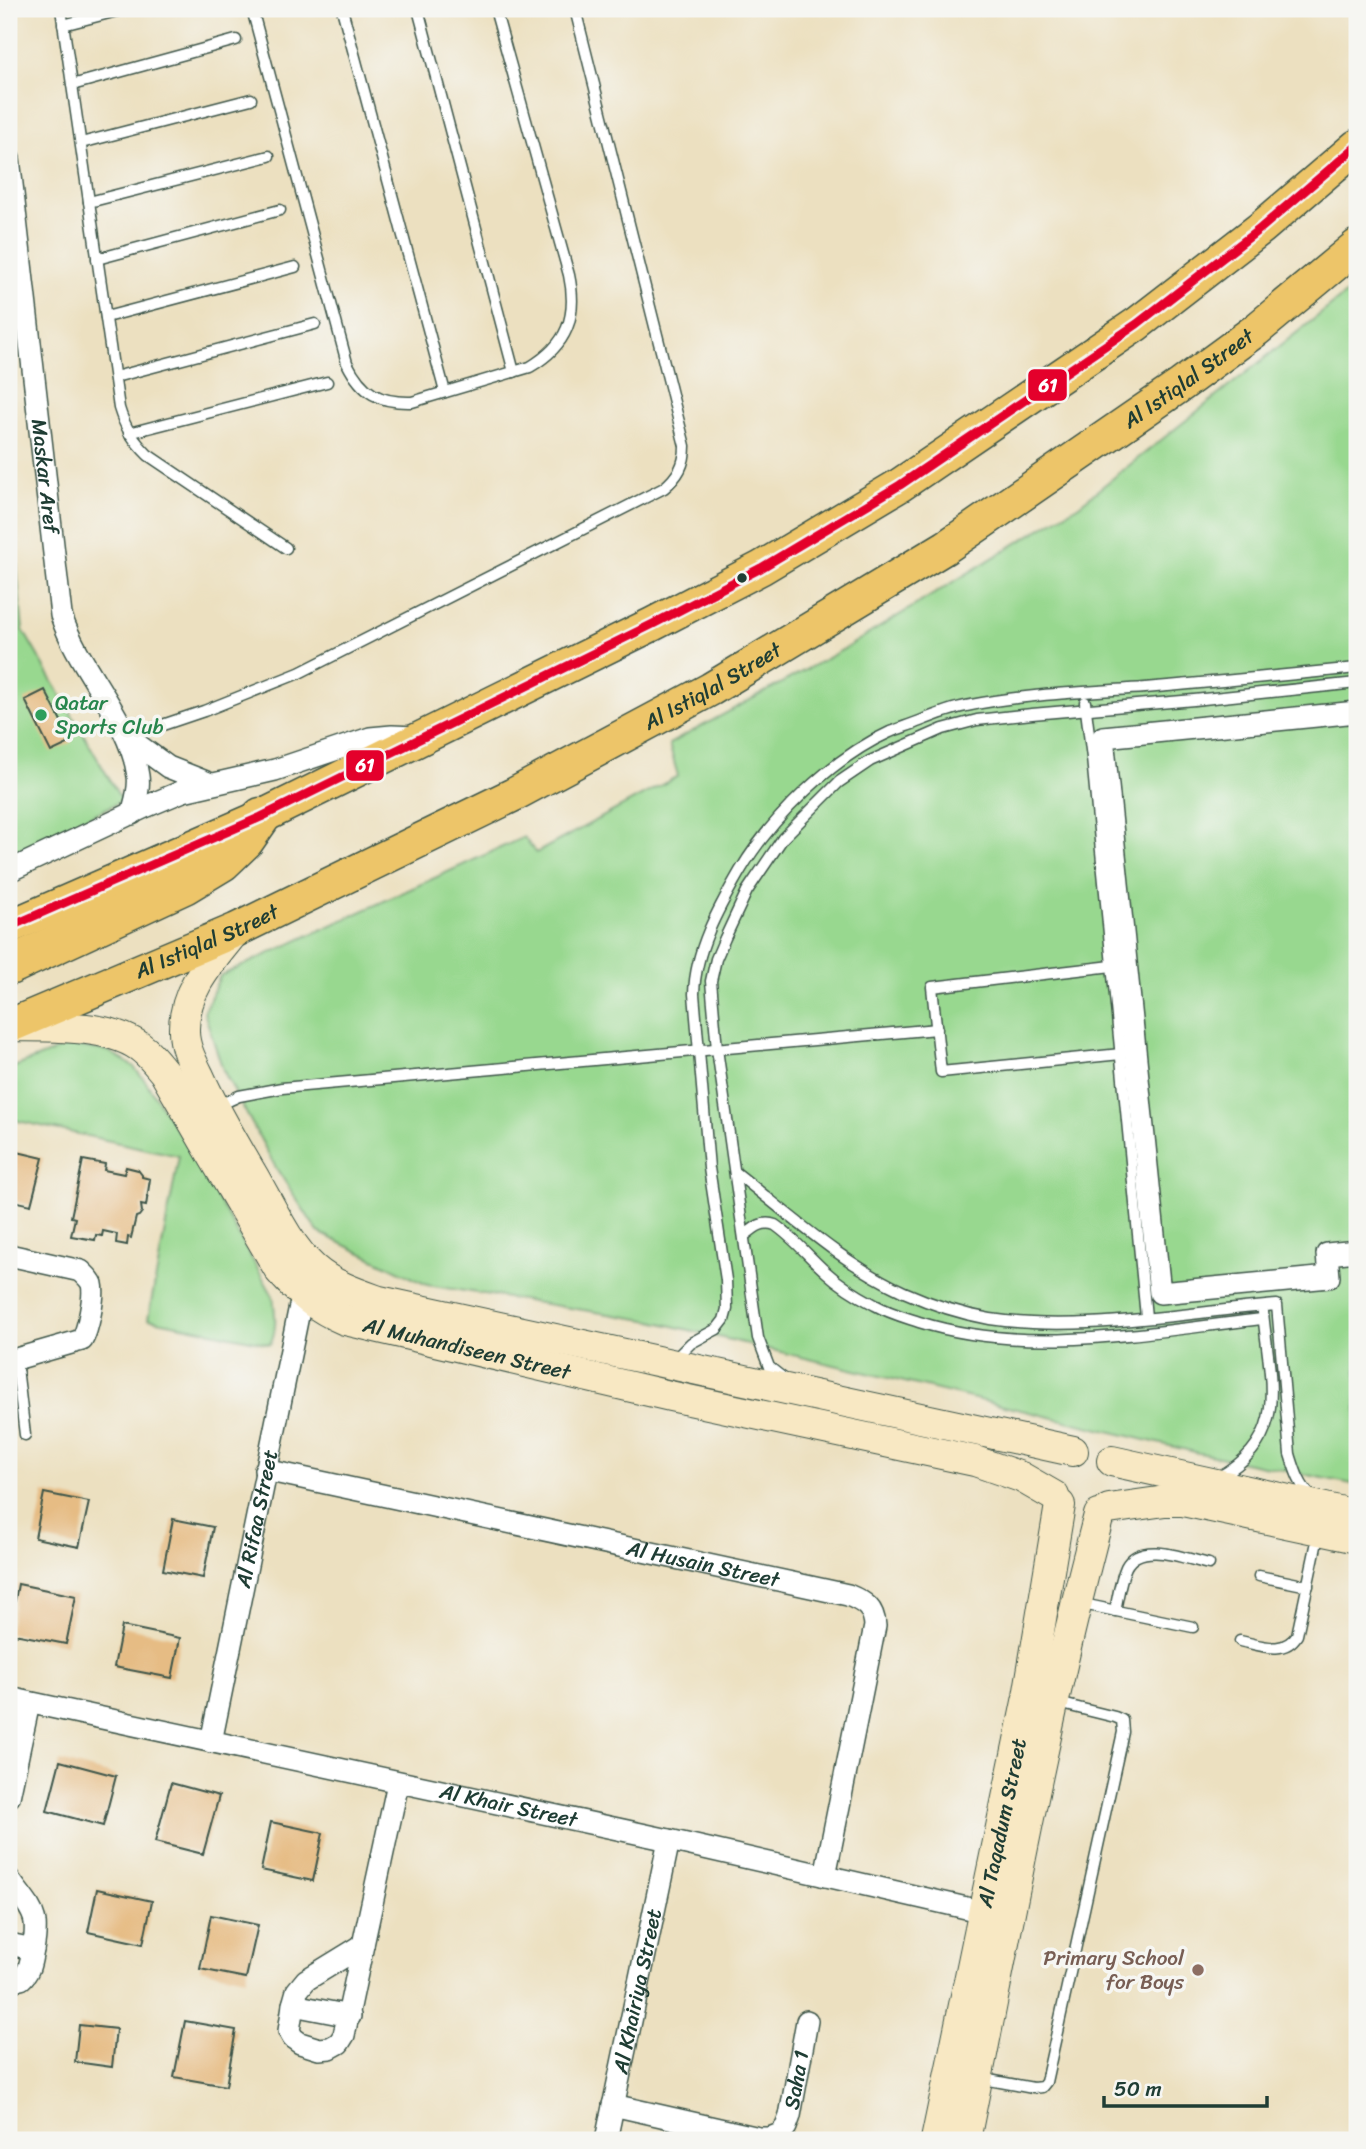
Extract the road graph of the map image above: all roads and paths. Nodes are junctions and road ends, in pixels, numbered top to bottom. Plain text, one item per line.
1 (61, 9) edge
2 (125, 9) edge
3 (252, 9) edge
4 (342, 9) edge
5 (418, 9) edge
6 (495, 9) edge
7 (575, 9) edge
8 (63, 25) junction
9 (236, 40) dead end
10 (72, 85) junction
11 (251, 99) dead end
12 (80, 143) junction
13 (1357, 146) edge
14 (269, 156) dead end
15 (9, 158) edge
16 (89, 202) junction
17 (280, 209) dead end
18 (1357, 246) edge
19 (1357, 258) edge
20 (97, 259) junction
21 (15, 262) edge
22 (295, 267) dead end
23 (1327, 271) junction
24 (106, 317) junction
25 (314, 324) dead end
26 (514, 372) junction
27 (115, 377) junction
28 (327, 382) dead end
29 (445, 392) junction
30 (129, 433) junction
31 (286, 548) dead end
32 (1357, 668) edge
33 (1357, 682) edge
34 (1083, 692) junction
35 (1086, 708) junction
36 (1357, 712) edge
37 (127, 737) junction
38 (422, 738) junction
39 (211, 785) junction
40 (132, 814) junction
41 (261, 817) junction
42 (9, 871) edge
43 (9, 927) edge
44 (236, 930) junction
45 (9, 966) edge
46 (1112, 966) junction
47 (9, 1026) edge
48 (937, 1030) junction
49 (717, 1049) junction
50 (700, 1051) junction
51 (1121, 1054) junction
52 (213, 1108) junction
53 (734, 1172) junction
54 (744, 1236) junction
55 (1357, 1251) edge
56 (9, 1255) edge
57 (302, 1296) junction
58 (1262, 1306) junction
59 (1146, 1317) junction
60 (1263, 1319) junction
61 (12, 1360) edge
62 (670, 1379) junction
63 (803, 1392) junction
64 (25, 1435) dead end
65 (1073, 1451) junction
66 (1112, 1461) junction
67 (265, 1470) junction
68 (1211, 1481) junction
69 (1057, 1501) junction
70 (1104, 1512) junction
71 (1357, 1515) edge
72 (1320, 1518) junction
73 (1357, 1538) edge
74 (1209, 1564) dead end
75 (1259, 1576) dead end
76 (1308, 1586) junction
77 (1076, 1602) junction
78 (1115, 1611) junction
79 (1193, 1627) dead end
80 (1240, 1641) dead end
81 (1040, 1699) junction
82 (19, 1700) edge
83 (211, 1742) junction
84 (398, 1783) junction
85 (9, 1797) edge
86 (668, 1840) junction
87 (825, 1875) junction
88 (9, 1879) edge
89 (995, 1915) junction
90 (9, 1944) edge
91 (363, 1945) junction
92 (33, 1949) junction
93 (9, 1981) edge
94 (293, 2005) junction
95 (350, 2016) junction
96 (807, 2021) dead end
97 (964, 2075) junction
98 (613, 2105) junction
99 (606, 2140) edge
100 (936, 2140) edge
101 (965, 2140) edge

1 - 8 lane
2 - 8 lane
3 - 29 lane
4 - 29 lane
5 - 26 lane
6 - 26 lane
7 - 37 lane
8 - 10 lane
9 - 10 lane
10 - 12 lane
11 - 12 lane
12 - 16 lane
13 - 38 main road
14 - 16 lane
15 - 21 street, Maskar Aref
16 - 20 lane
17 - 20 lane
18 - 23 main road, Al Istiqlal Street
19 - 23 main road
20 - 24 lane
21 - 37 street, Maskar Aref
22 - 24 lane
23 - 44 main road, Al Istiqlal Street
24 - 27 lane
25 - 27 lane
26 - 29 lane
27 - 30 lane
28 - 30 lane
30 - 31 lane
32 - 34 lane
33 - 35 lane
34 - 35 lane
34 - 50 lane
35 - 46 lane
35 - 49 lane
36 - 55 street
37 - 39 street, Maskar Aref
37 - 40 street, Maskar Aref
38 - 39 street
38 - 41 main road
39 - 40 street
40 - 42 street
41 - 43 main road
41 - 45 highway
44 - 47 main road, Al Istiqlal Street
44 - 52 street, Al Muhandiseen Street
46 - 48 lane
46 - 51 lane
47 - 57 street, Al Muhandiseen Street
48 - 49 lane
48 - 51 lane
49 - 50 lane
49 - 53 lane
50 - 52 lane
50 - 62 lane
51 - 59 lane
52 - 62 street, Al Muhandiseen Street
53 - 54 lane
53 - 59 lane
54 - 60 lane
54 - 63 lane
56 - 61 street
57 - 62 street, Al Muhandiseen Street
57 - 67 street, Al Rifaa Street
58 - 59 lane
58 - 60 lane
58 - 72 lane
60 - 68 lane
61 - 64 lane
62 - 63 street, Al Muhandiseen Street
62 - 69 street, Al Muhandiseen Street
63 - 65 street, Al Muhandiseen Street
65 - 66 street
65 - 69 street
66 - 68 street
66 - 70 street
67 - 83 street, Al Rifaa Street
67 - 87 street, Al Husain Street
68 - 72 street
69 - 70 street
69 - 81 street, Al Taqadum Street
70 - 72 street
70 - 77 street, Al Taqadum Street
71 - 72 street
72 - 73 street
72 - 76 lane
74 - 78 lane
75 - 76 lane
76 - 80 lane
77 - 78 lane
77 - 81 street, Al Taqadum Street
78 - 79 lane
81 - 89 street, Al Taqadum Street
81 - 97 lane
82 - 83 street, Al Khair Street
82 - 85 street
83 - 84 street, Al Khair Street
84 - 86 street, Al Khair Street
84 - 91 street
86 - 87 street, Al Khair Street
86 - 98 street, Al Khairiya Street
87 - 89 street, Al Khair Street
88 - 92 street
89 - 97 street, Al Taqadum Street
90 - 92 street
91 - 94 street
91 - 95 street
92 - 93 street
94 - 95 street
94 - 95 street
96 - 98 street, Saha 1
97 - 100 street, Al Taqadum Street
97 - 101 street, Al Taqadum Street
98 - 99 street, Al Khairiya Street

